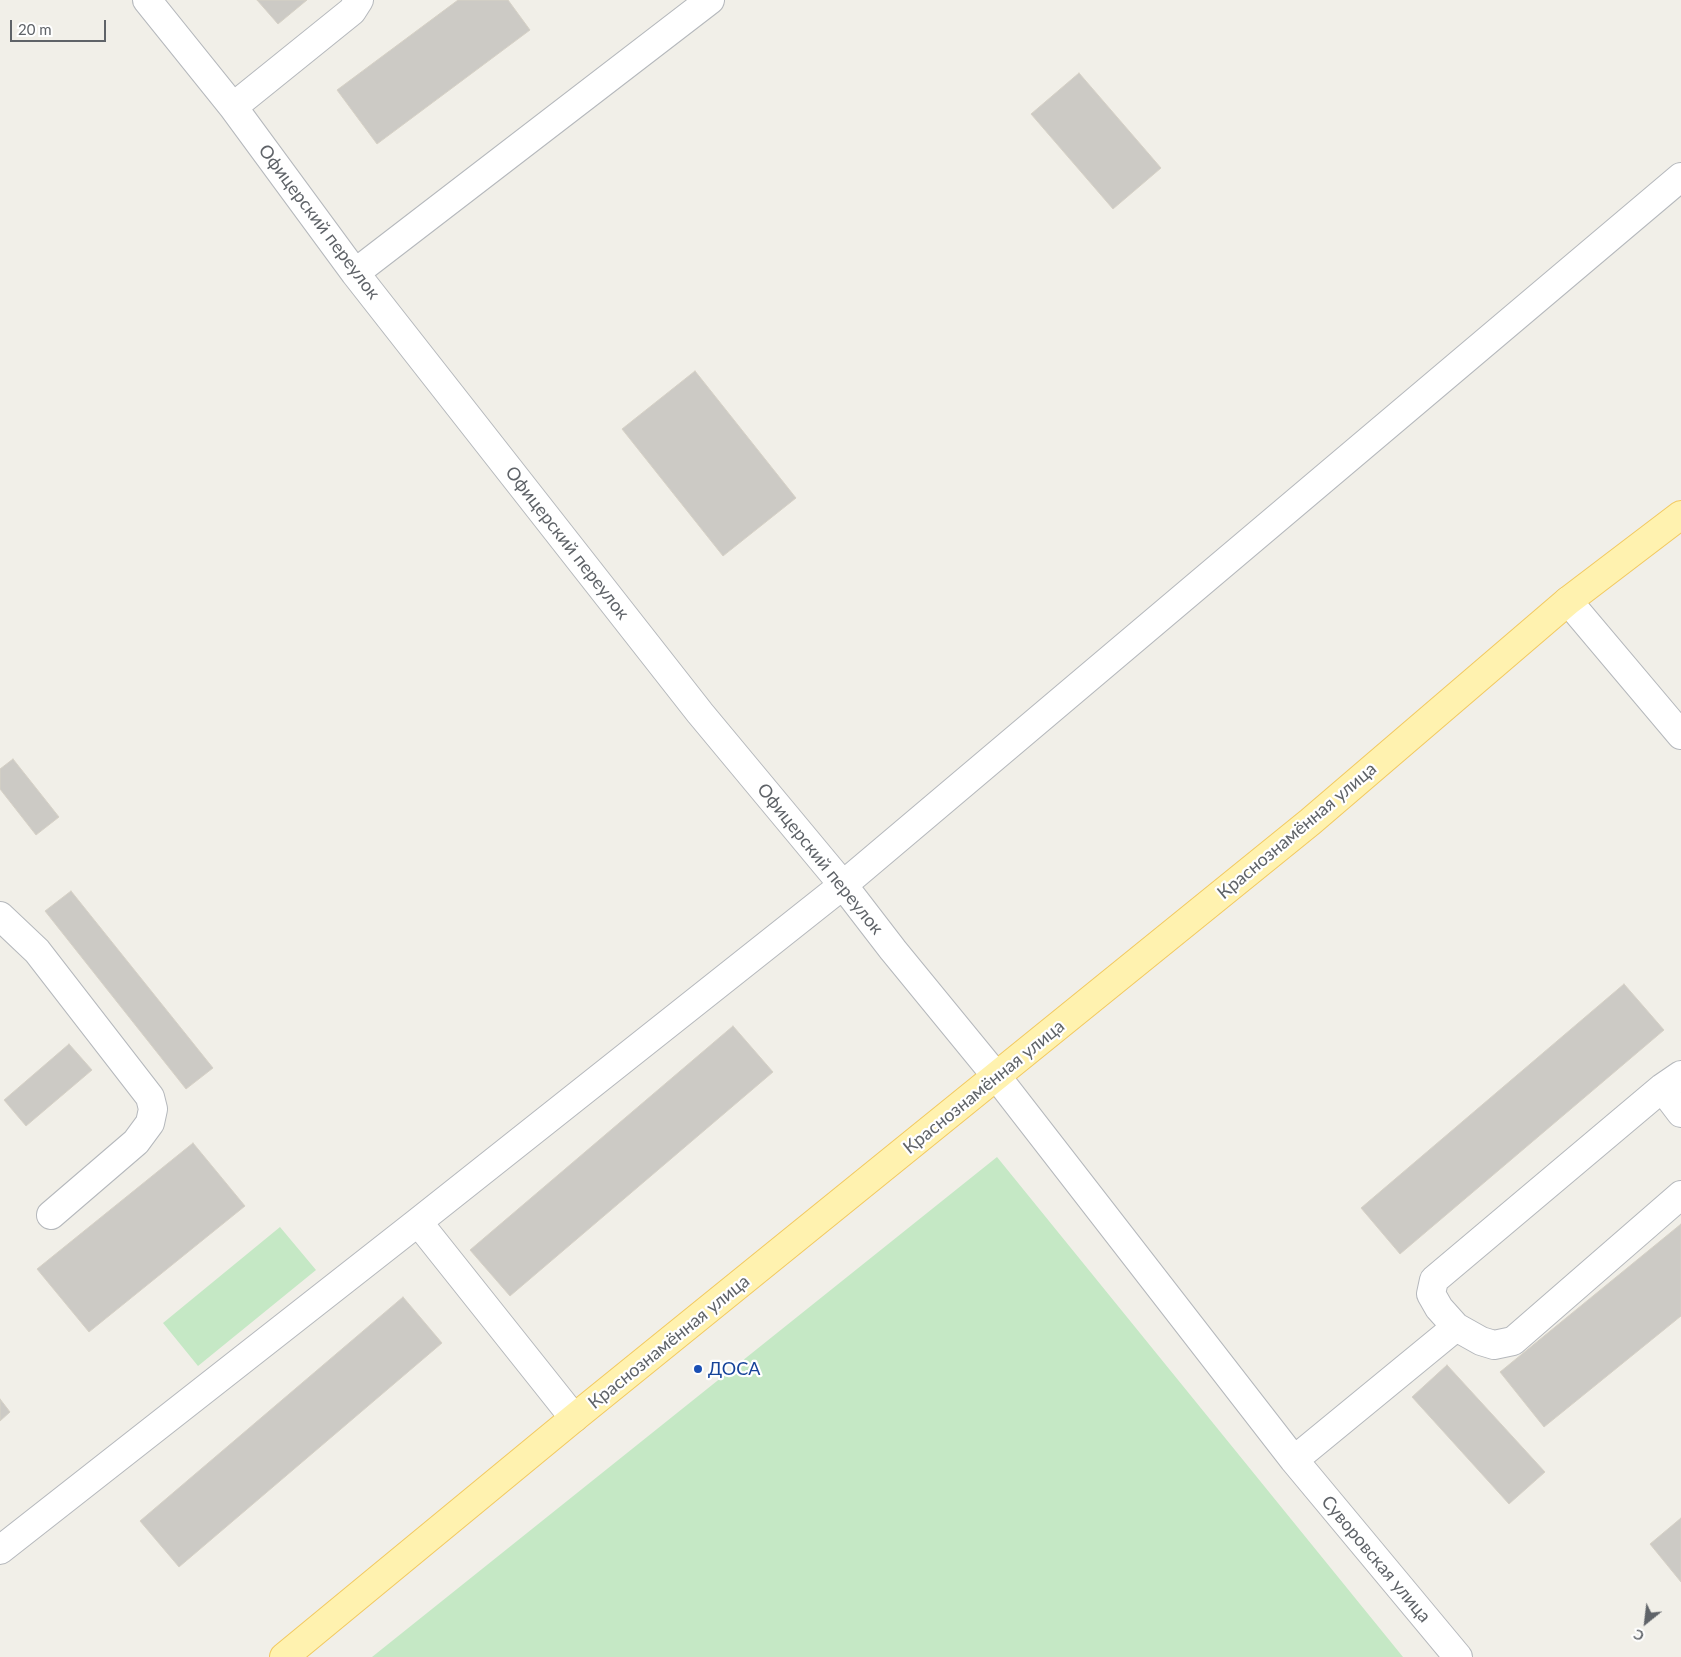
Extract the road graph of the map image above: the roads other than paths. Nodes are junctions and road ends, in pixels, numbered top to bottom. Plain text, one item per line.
1 (147, 0) edge
2 (359, 0) edge
3 (710, 0) edge
4 (233, 107) junction
5 (1681, 177) edge
6 (355, 273) junction
7 (1681, 514) edge
8 (1568, 601) junction
9 (1681, 735) edge
10 (843, 885) junction
11 (0, 916) edge
12 (997, 1077) junction
13 (1671, 1082) edge
14 (1681, 1113) edge
15 (1681, 1195) edge
16 (51, 1215) dead end
17 (418, 1222) junction
18 (1456, 1327) junction
19 (574, 1418) junction
20 (1294, 1460) junction
21 (0, 1550) edge
22 (284, 1657) edge
23 (1458, 1657) edge

1 - 4 street, Офицерский переулок
2 - 4 street
3 - 6 street
4 - 6 street, Офицерский переулок
5 - 10 street
6 - 10 street, Офицерский переулок
7 - 8 main road, Краснознамённая улица
8 - 9 street
8 - 12 main road, Краснознамённая улица
10 - 12 street, Офицерский переулок
10 - 17 street
11 - 16 street
12 - 19 main road, Краснознамённая улица
12 - 20 street, Офицерский переулок
13 - 14 street
13 - 18 street
15 - 18 street
17 - 19 street
17 - 21 street
18 - 20 street
19 - 22 main road, Краснознамённая улица
20 - 23 street, Суворовская улица

